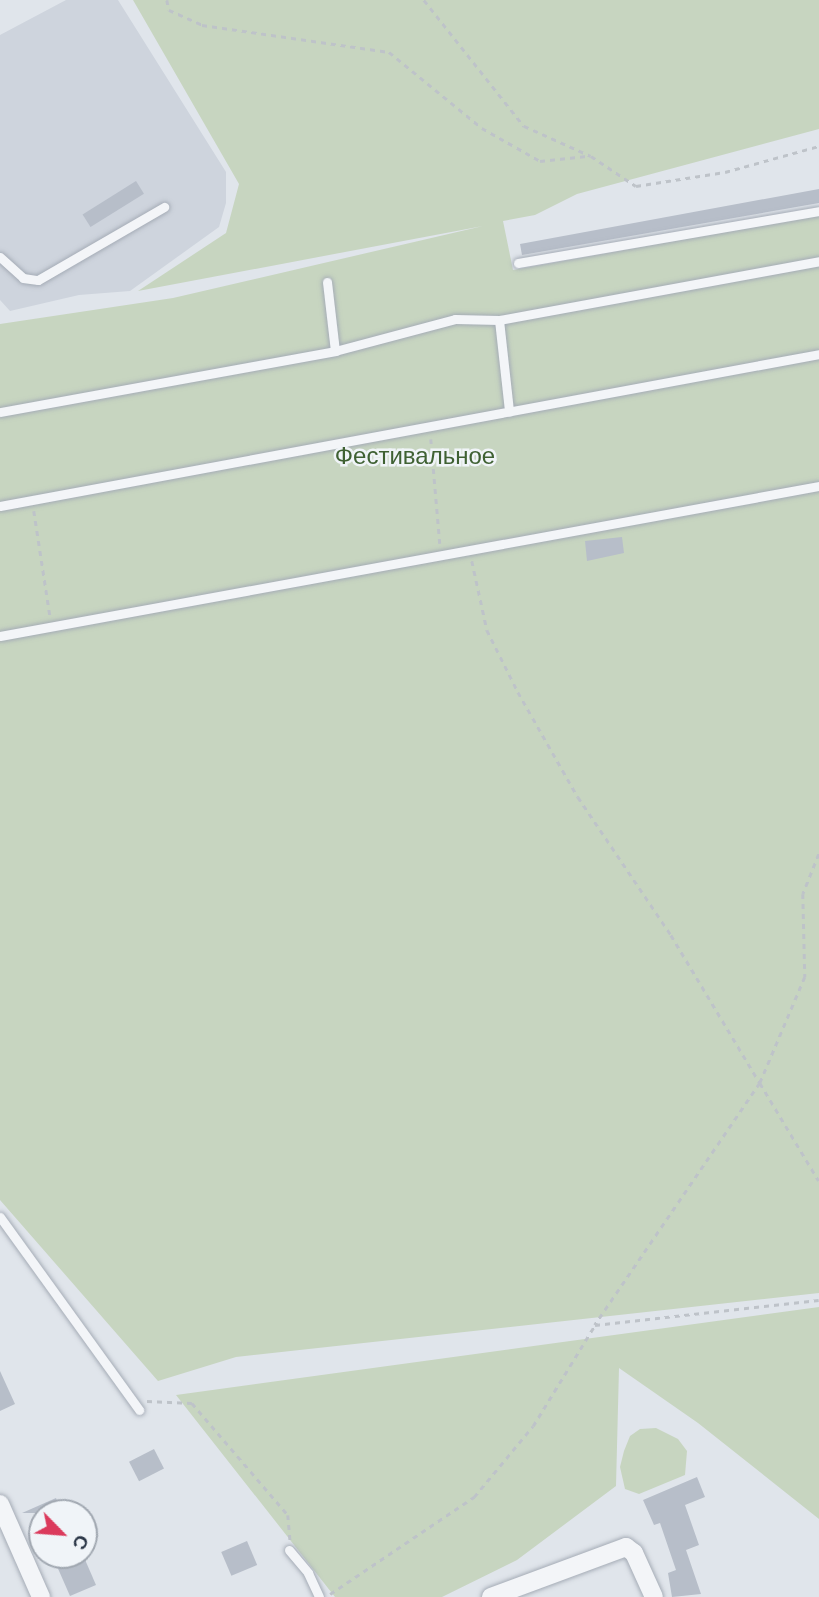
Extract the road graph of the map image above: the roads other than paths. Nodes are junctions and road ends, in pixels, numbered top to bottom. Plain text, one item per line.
1 (164, 207) dead end
2 (819, 211) edge
3 (0, 257) edge
4 (819, 261) edge
5 (518, 263) dead end
6 (327, 282) dead end
7 (499, 320) junction
8 (335, 351) junction
9 (819, 354) edge
10 (509, 411) junction
11 (0, 412) edge
12 (819, 486) edge
13 (0, 506) edge
14 (0, 635) edge
15 (0, 1217) edge
16 (136, 1406) road end
17 (0, 1504) edge
18 (289, 1550) road end
19 (41, 1597) edge
20 (319, 1597) edge
21 (491, 1597) edge
22 (654, 1597) edge

1 - 3 lane
2 - 5 lane
4 - 7 lane
6 - 8 lane
7 - 8 lane
7 - 10 lane
8 - 11 lane
9 - 10 lane
10 - 13 lane
12 - 14 lane
15 - 16 lane
17 - 19 street
18 - 20 lane
21 - 22 street

